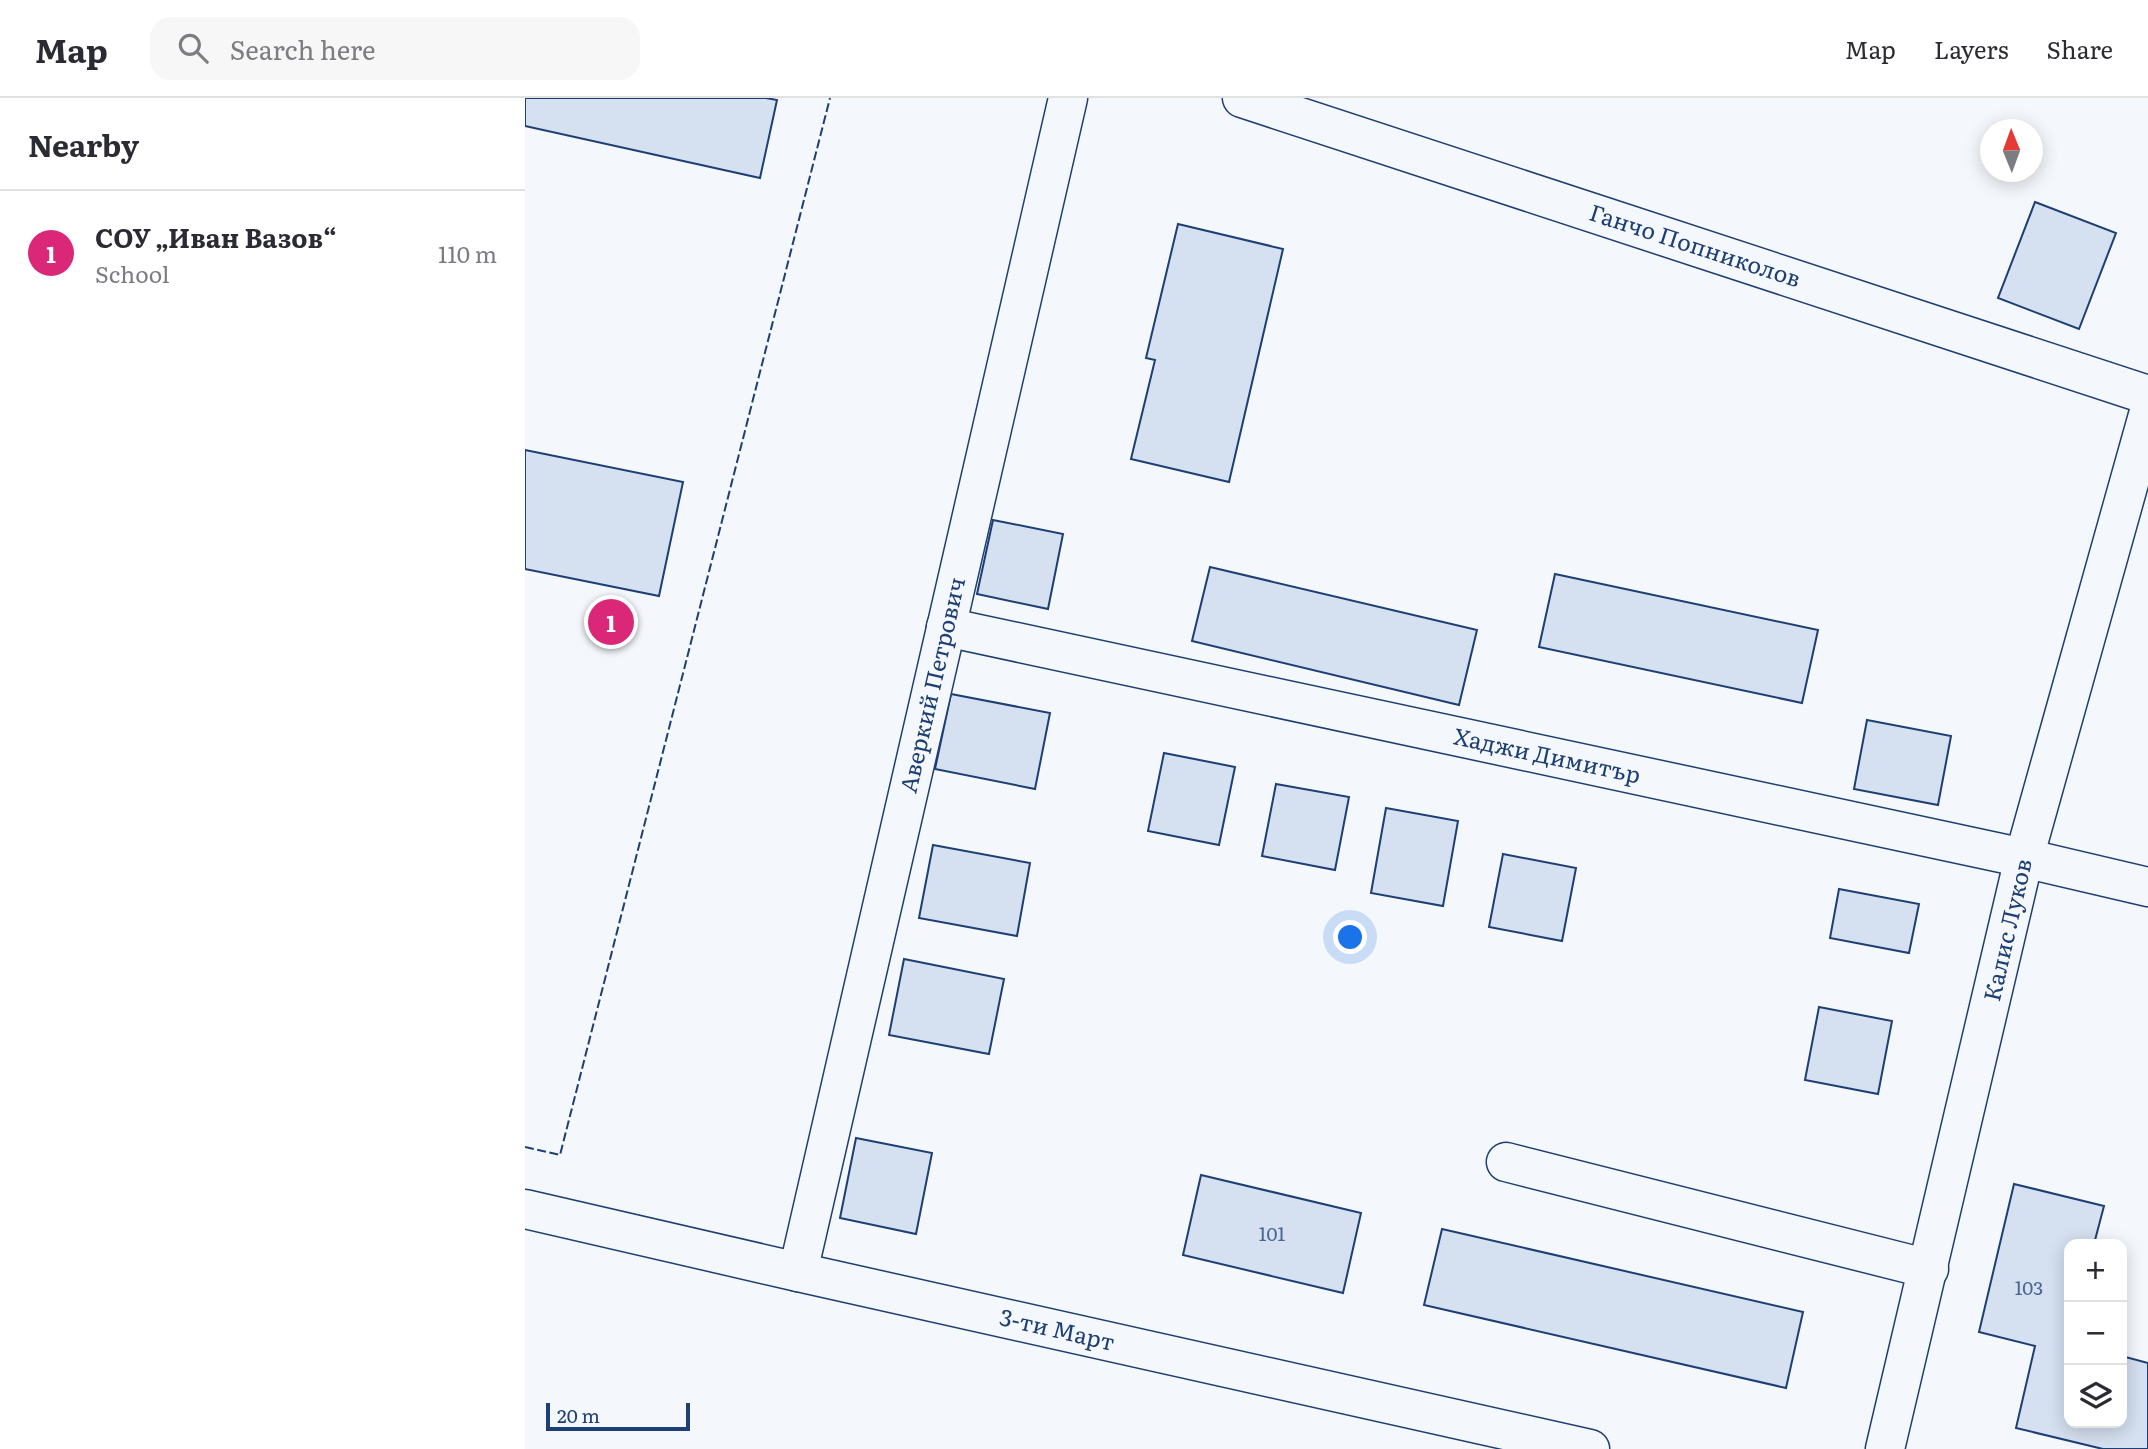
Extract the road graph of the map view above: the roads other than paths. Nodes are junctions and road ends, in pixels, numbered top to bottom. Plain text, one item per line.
1 (1068, 98) edge
2 (1242, 98) edge
3 (2148, 395) edge
4 (2148, 415) edge
5 (946, 627) junction
6 (2024, 858) junction
7 (2148, 887) edge
8 (1506, 1162) dead end
9 (525, 1209) edge
10 (1929, 1269) junction
11 (797, 1272) junction
12 (1590, 1449) edge
13 (1885, 1449) edge

1 - 5 street, Аверкий Петрович
2 - 3 street, Ганчо Попниколов
4 - 6 street, Калис Луков
5 - 6 street, Хаджи Димитър
5 - 11 street, Аверкий Петрович
6 - 7 street, Хаджи Димитър
6 - 10 street, Калис Луков
8 - 10 street
9 - 11 street, 3-ти Март
10 - 13 street, Калис Луков
11 - 12 street, 3-ти Март

